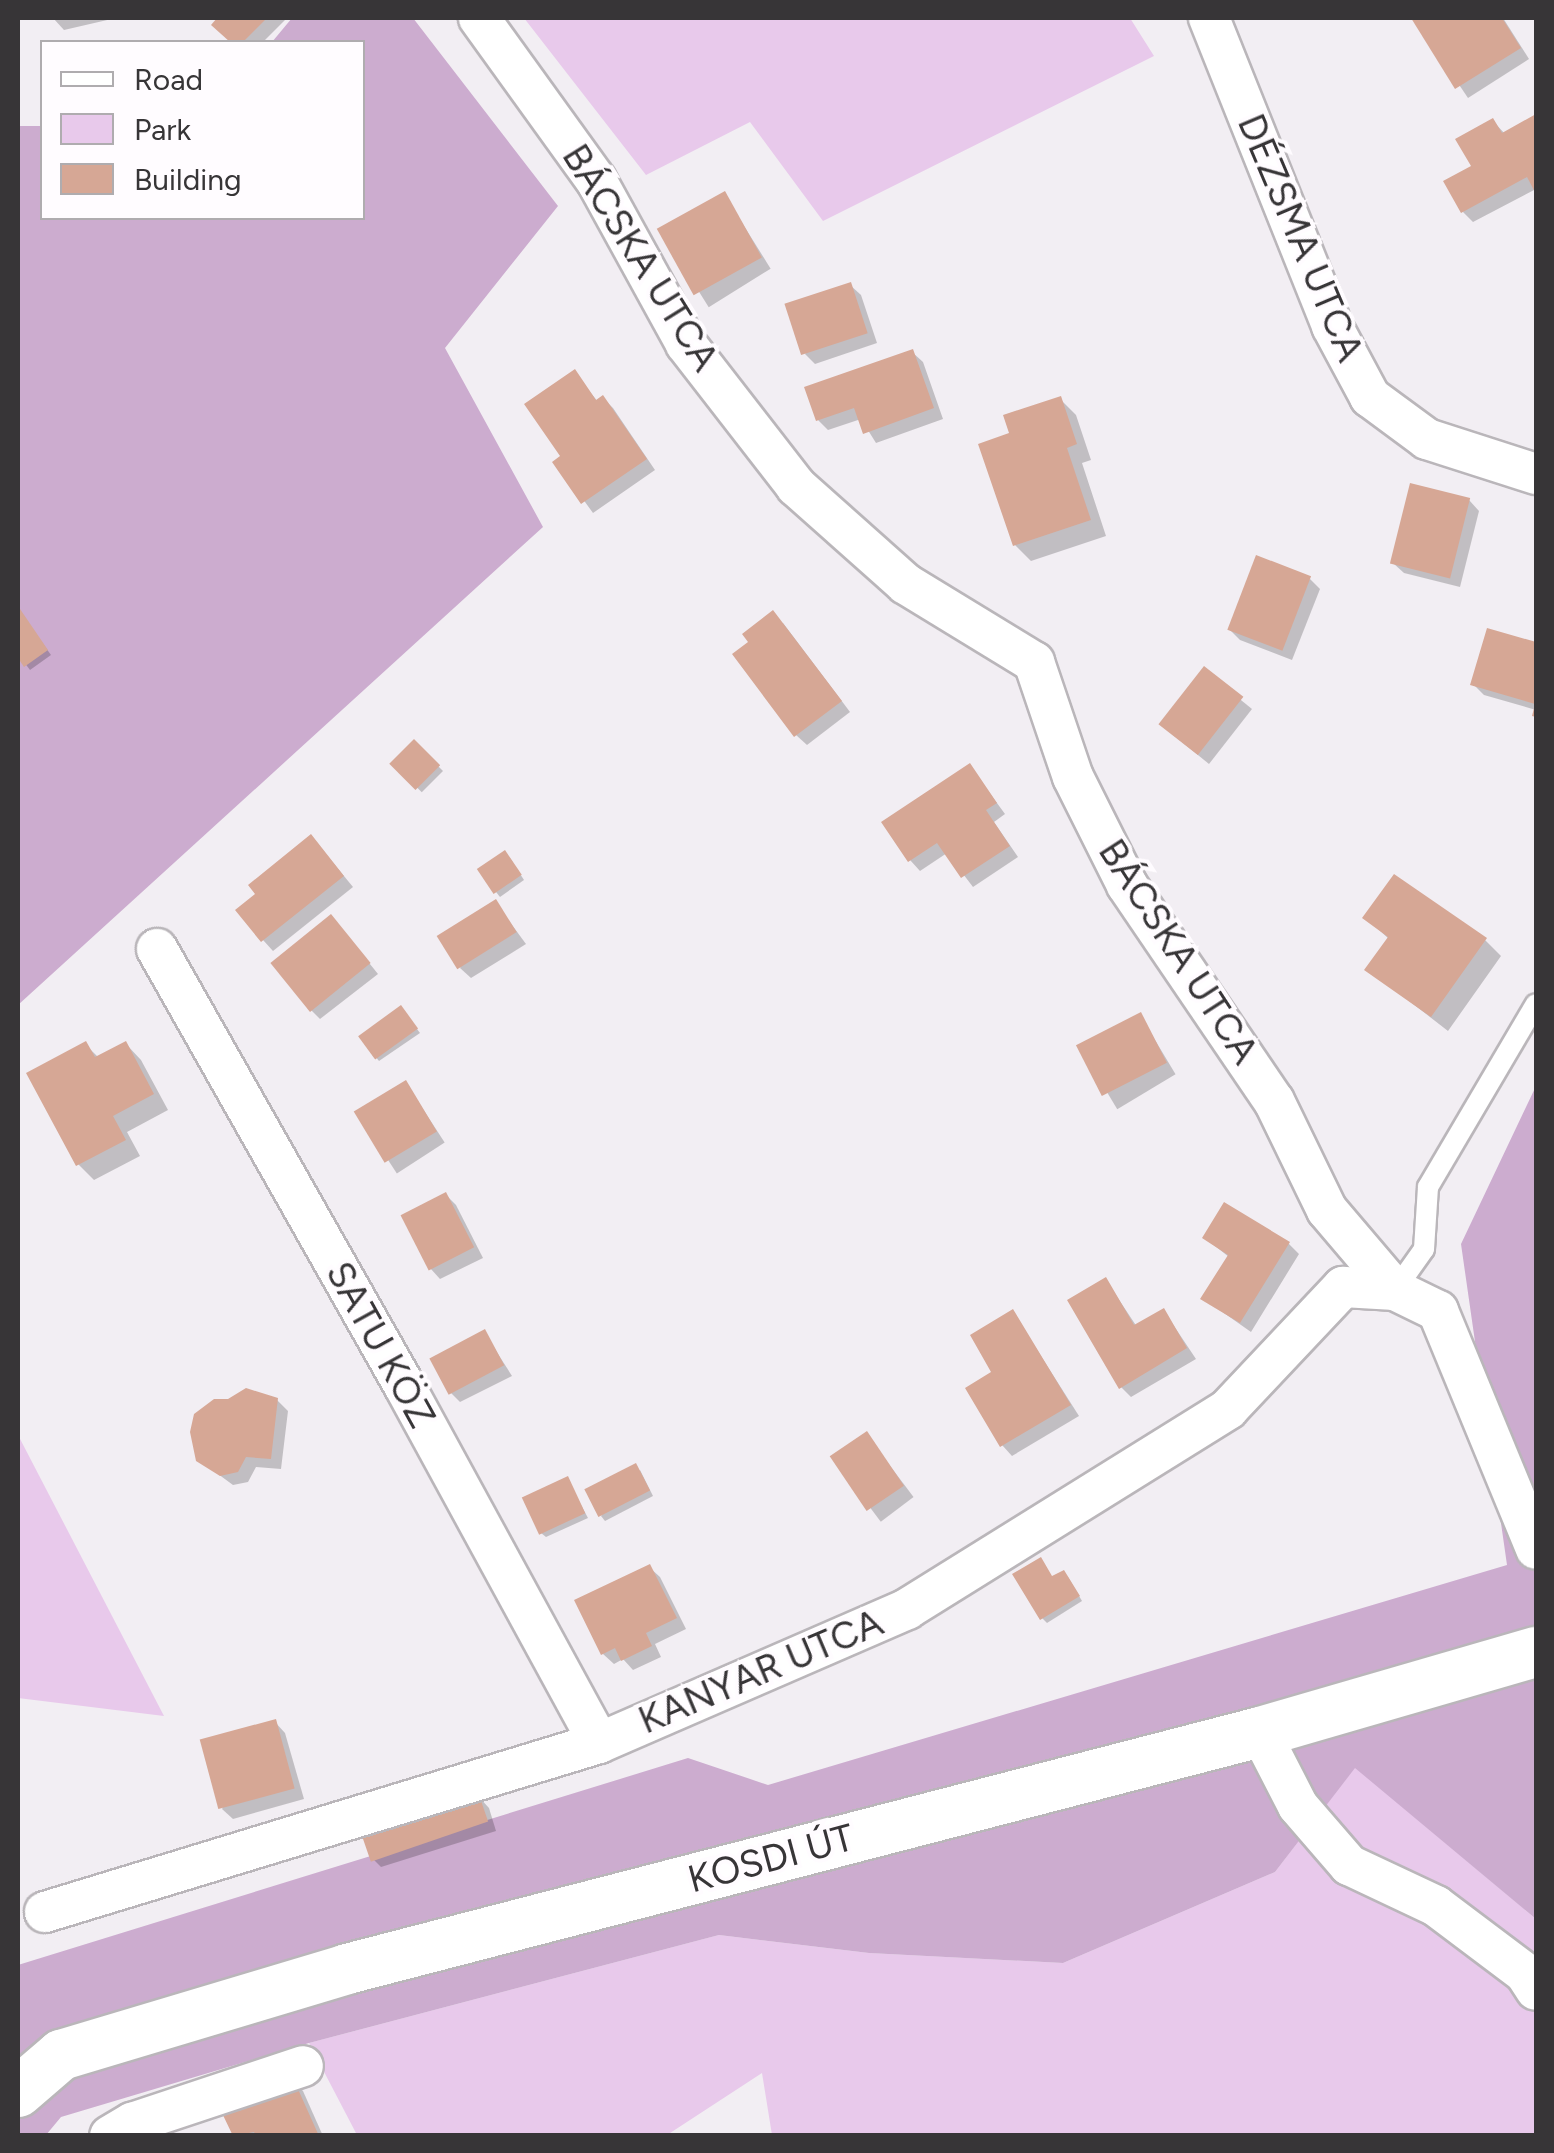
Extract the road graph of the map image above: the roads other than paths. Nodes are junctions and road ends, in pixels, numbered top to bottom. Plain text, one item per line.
1 (479, 18) edge
2 (1209, 18) edge
3 (1536, 474) edge
4 (158, 949) dead end
5 (1536, 1004) edge
6 (1395, 1290) junction
7 (1536, 1549) edge
8 (1536, 1652) edge
9 (1260, 1732) junction
10 (599, 1743) junction
11 (45, 1912) dead end
12 (1536, 1990) edge
13 (303, 2066) dead end
14 (18, 2092) edge
15 (110, 2136) edge

1 - 6 street, BÁCSKA UTCA
2 - 3 street, DÉZSMA UTCA
4 - 10 street, SATU KÖZ
5 - 6 lane
6 - 7 street, BÁCSKA UTCA
6 - 10 street, KANYAR UTCA
8 - 9 street, KOSDI ÚT
9 - 12 street
9 - 14 street, KOSDI ÚT
10 - 11 street, KANYAR UTCA
13 - 15 street

